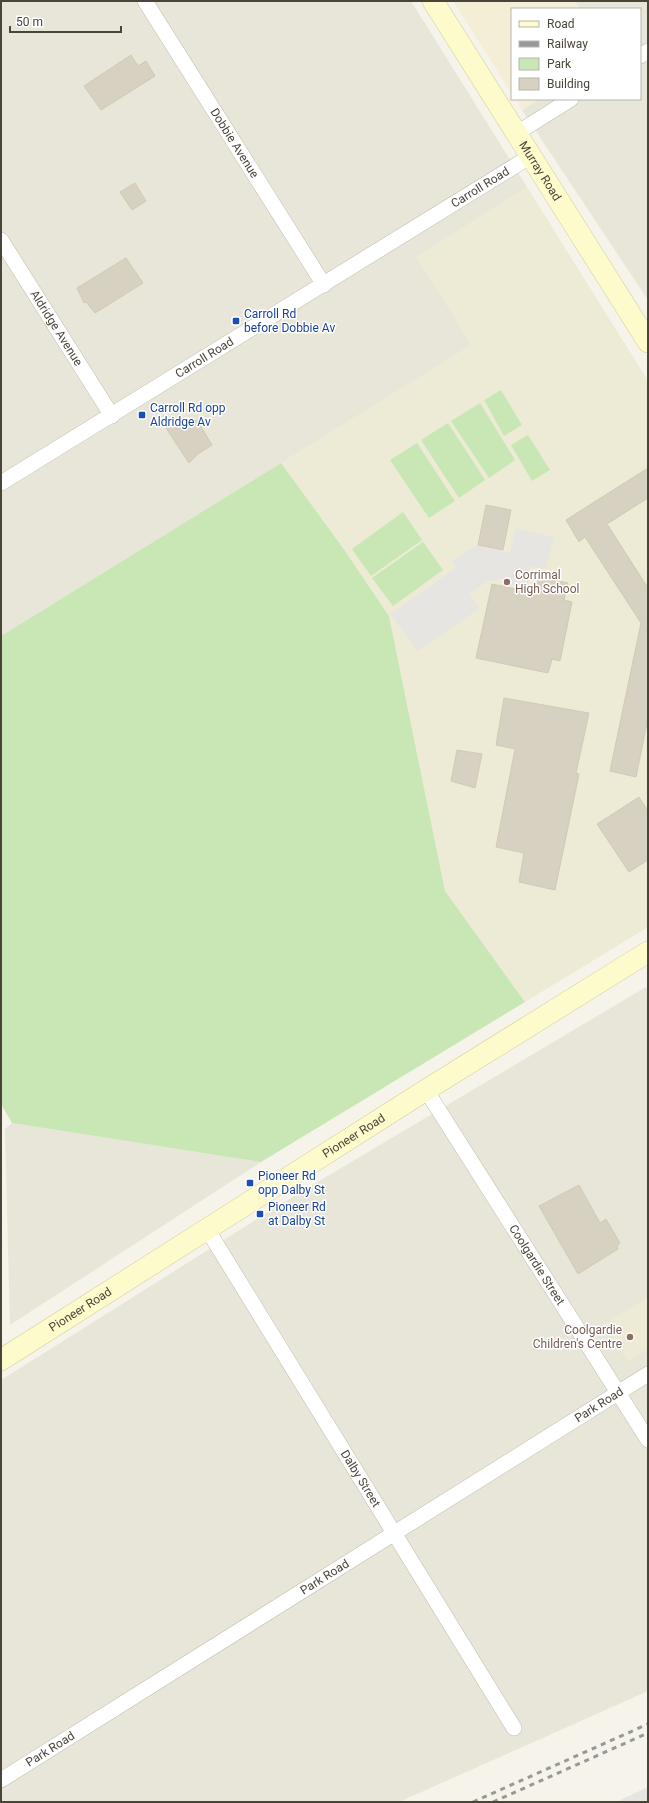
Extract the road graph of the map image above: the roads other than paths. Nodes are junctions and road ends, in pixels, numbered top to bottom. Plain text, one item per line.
1 (145, 1) edge
2 (433, 1) edge
3 (569, 100) edge
4 (517, 134) junction
5 (531, 156) junction
6 (1, 240) edge
7 (324, 285) junction
8 (648, 342) edge
9 (112, 416) junction
10 (1, 483) edge
11 (648, 952) edge
12 (426, 1090) junction
13 (207, 1230) junction
14 (1, 1360) edge
15 (648, 1374) edge
16 (618, 1393) junction
17 (648, 1440) edge
18 (394, 1534) junction
19 (514, 1728) dead end
20 (1, 1780) edge

1 - 7 street, Dobbie Avenue
2 - 4 main road, Murray Road
3 - 4 street
4 - 5 main road, Murray Road
5 - 7 street, Carroll Road
5 - 8 main road, Murray Road
6 - 9 street, Aldridge Avenue
7 - 9 street, Carroll Road
9 - 10 street, Carroll Road
11 - 12 main road, Pioneer Road
12 - 13 main road, Pioneer Road
12 - 16 street, Coolgardie Street
13 - 14 main road, Pioneer Road
13 - 18 street, Dalby Street
15 - 16 street, Park Road
16 - 17 street, Coolgardie Street
16 - 18 street, Park Road
18 - 19 street, Dalby Street
18 - 20 street, Park Road

